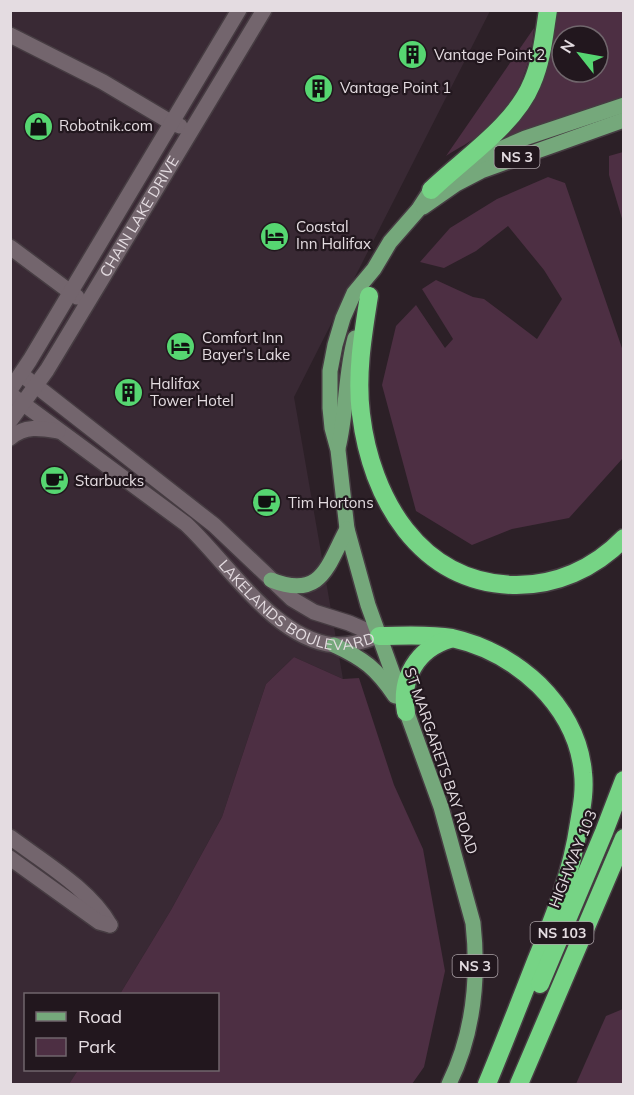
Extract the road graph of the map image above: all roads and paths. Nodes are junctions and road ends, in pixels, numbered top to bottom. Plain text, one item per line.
1 (239, 10) edge
2 (264, 10) edge
3 (548, 10) edge
4 (10, 35) edge
5 (624, 105) edge
6 (624, 120) edge
7 (172, 123) junction
8 (192, 130) junction
9 (431, 190) junction
10 (418, 210) junction
11 (10, 247) edge
12 (374, 269) junction
13 (71, 293) junction
14 (369, 296) junction
15 (87, 304) junction
16 (21, 374) junction
17 (36, 386) junction
18 (15, 396) edge
19 (10, 421) edge
20 (61, 431) junction
21 (10, 438) edge
22 (338, 450) junction
23 (347, 529) junction
24 (624, 538) edge
25 (271, 580) junction
26 (379, 636) junction
27 (453, 639) junction
28 (334, 645) junction
29 (406, 712) junction
30 (624, 780) edge
31 (10, 837) edge
32 (624, 838) edge
33 (32, 853) junction
34 (624, 859) edge
35 (16, 862) edge
36 (599, 900) junction
37 (449, 1084) edge
38 (487, 1084) edge
39 (497, 1084) edge
40 (519, 1084) edge

1 - 7 street, CHAIN LAKE DRIVE
2 - 8 street, CHAIN LAKE DRIVE
3 - 9 highway
4 - 7 street
5 - 9 main road, ST MARGARETS BAY ROAD / NS 3
6 - 10 main road, ST MARGARETS BAY ROAD / NS 3
7 - 8 street
7 - 13 street, CHAIN LAKE DRIVE
8 - 15 street, CHAIN LAKE DRIVE
9 - 10 main road, ST MARGARETS BAY ROAD / NS 3
10 - 12 main road, ST MARGARETS BAY ROAD / NS 3
11 - 13 street
12 - 14 main road, ST MARGARETS BAY ROAD / NS 3
12 - 22 main road, ST MARGARETS BAY ROAD / NS 3
13 - 15 street
13 - 16 street, CHAIN LAKE DRIVE
14 - 22 main road, ST MARGARETS BAY ROAD / NS 3
14 - 24 highway
15 - 17 street, CHAIN LAKE DRIVE
16 - 17 street, LAKELANDS BOULEVARD
16 - 18 street, CHAIN LAKE DRIVE
17 - 18 street, CHAIN LAKE DRIVE
17 - 25 street, LAKELANDS BOULEVARD
18 - 19 street, CHAIN LAKE DRIVE
18 - 20 street, LAKELANDS BOULEVARD
20 - 21 street
20 - 28 street, LAKELANDS BOULEVARD
22 - 23 main road, ST MARGARETS BAY ROAD / NS 3
23 - 25 main road
23 - 26 main road, ST MARGARETS BAY ROAD / NS 3
25 - 26 street, LAKELANDS BOULEVARD
26 - 27 highway
26 - 28 street, LAKELANDS BOULEVARD
26 - 29 main road, ST MARGARETS BAY ROAD / NS 3
27 - 29 highway
27 - 38 highway
28 - 29 main road
29 - 37 main road, ST MARGARETS BAY ROAD / NS 3
30 - 39 highway, HIGHWAY 103 / NS 103
31 - 33 street
32 - 36 highway, NS 103
33 - 35 street
33 - 35 street
34 - 36 highway
36 - 40 highway, NS 103

